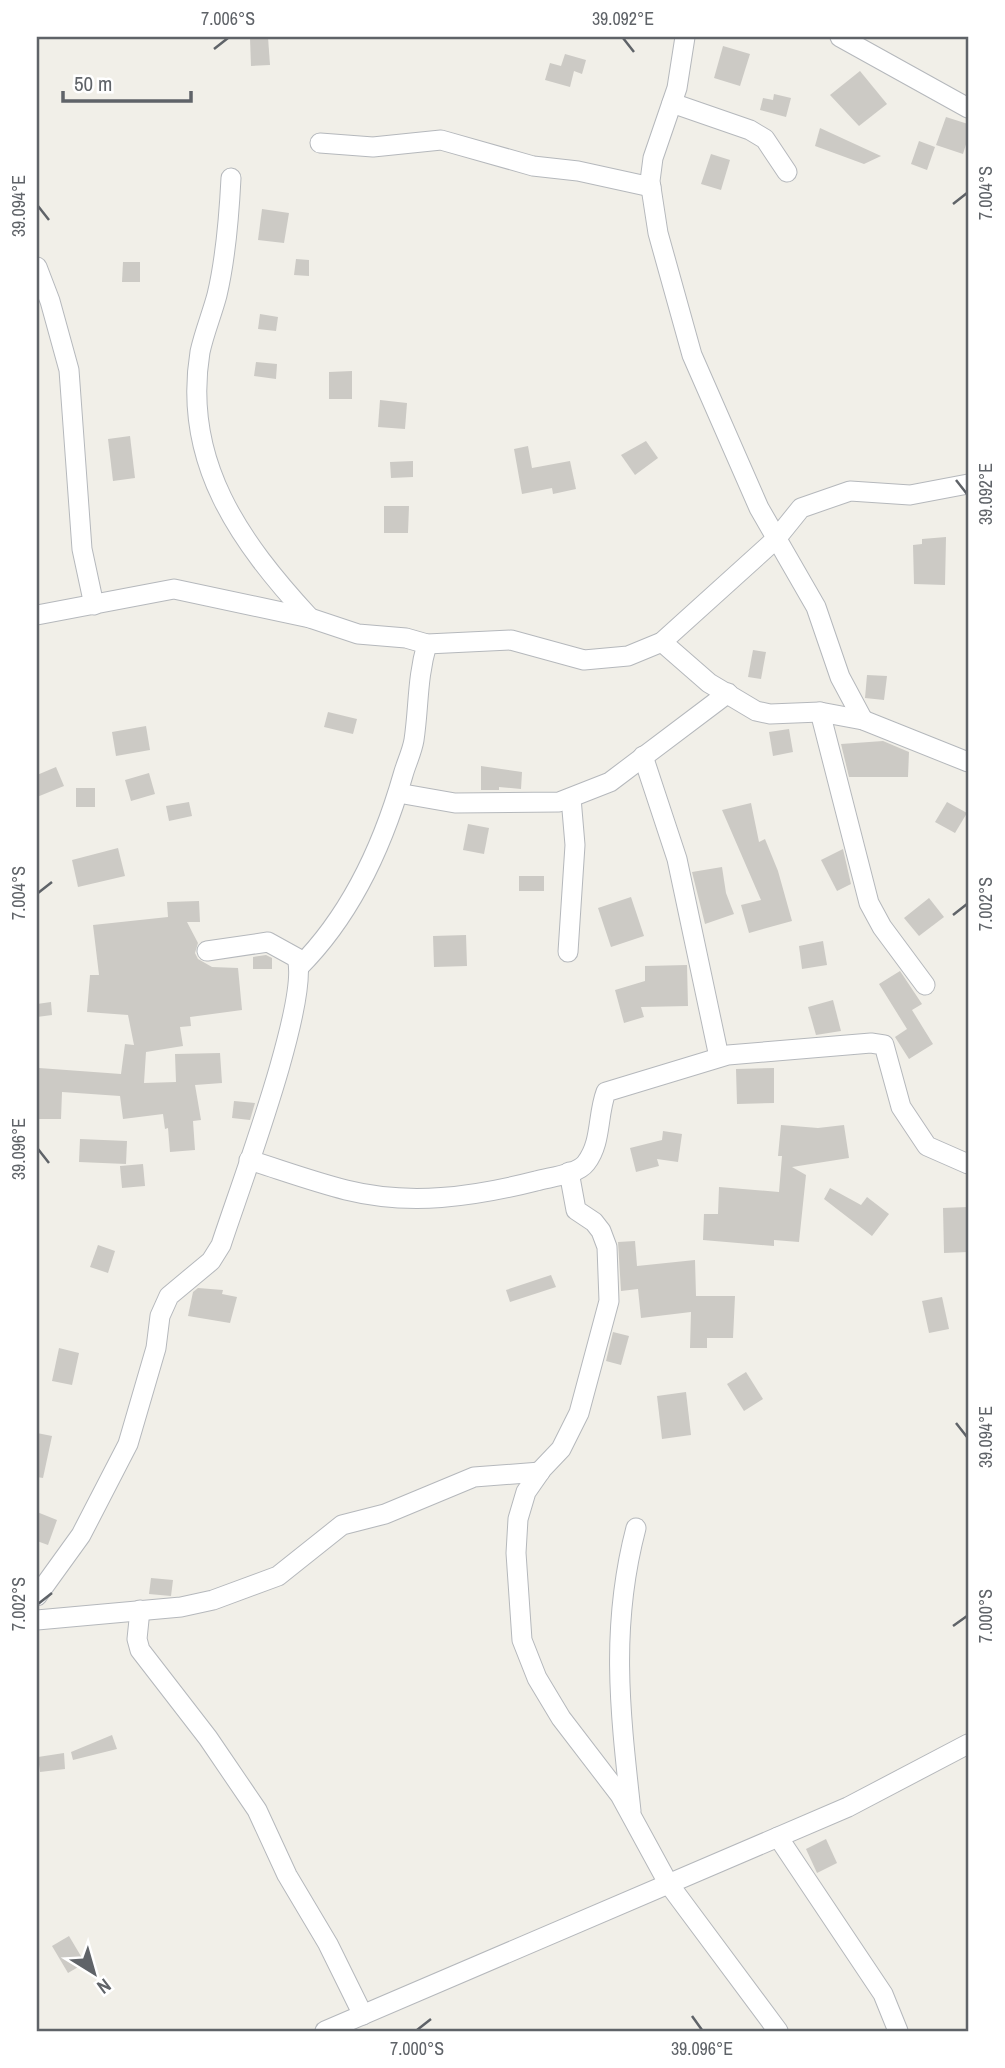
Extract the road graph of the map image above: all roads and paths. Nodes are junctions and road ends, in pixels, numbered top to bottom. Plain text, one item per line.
1 (685, 37) edge
2 (840, 37) edge
3 (672, 103) junction
4 (968, 108) edge
5 (320, 143) dead end
6 (787, 172) dead end
7 (231, 178) dead end
8 (651, 187) junction
9 (37, 267) edge
10 (968, 484) edge
11 (776, 539) junction
12 (94, 605) junction
13 (37, 615) edge
14 (310, 618) junction
15 (662, 642) junction
16 (427, 644) junction
17 (728, 692) junction
18 (820, 712) junction
19 (863, 720) junction
20 (643, 757) junction
21 (968, 762) edge
22 (398, 793) junction
23 (571, 798) junction
24 (207, 951) dead end
25 (568, 952) dead end
26 (299, 967) junction
27 (925, 985) dead end
28 (719, 1057) junction
29 (249, 1160) junction
30 (968, 1164) edge
31 (569, 1172) junction
32 (540, 1472) junction
33 (636, 1528) dead end
34 (37, 1596) edge
35 (140, 1610) junction
36 (37, 1620) edge
37 (968, 1744) edge
38 (632, 1816) junction
39 (778, 1838) junction
40 (668, 1883) junction
41 (363, 2015) junction
42 (326, 2031) edge
43 (778, 2031) edge
44 (898, 2031) edge

1 - 3 street
2 - 4 street
3 - 6 street
3 - 8 street
5 - 8 street
7 - 14 street
8 - 11 street
9 - 12 street
10 - 11 street
11 - 15 street
11 - 19 street
12 - 13 street
12 - 14 street
14 - 16 street
15 - 16 street
15 - 17 street
16 - 22 street
17 - 18 street
17 - 20 street
18 - 19 street
18 - 27 street
19 - 21 street
20 - 23 street
20 - 28 street
22 - 23 street
22 - 26 street
23 - 25 street
24 - 26 street
26 - 29 street
28 - 30 street
28 - 31 street
29 - 31 street
29 - 34 street
31 - 32 street
32 - 35 street
32 - 38 street
33 - 38 street
35 - 36 street
35 - 41 street
37 - 39 street
38 - 40 street
39 - 40 street
39 - 44 street
40 - 41 street
40 - 43 street
41 - 42 street

